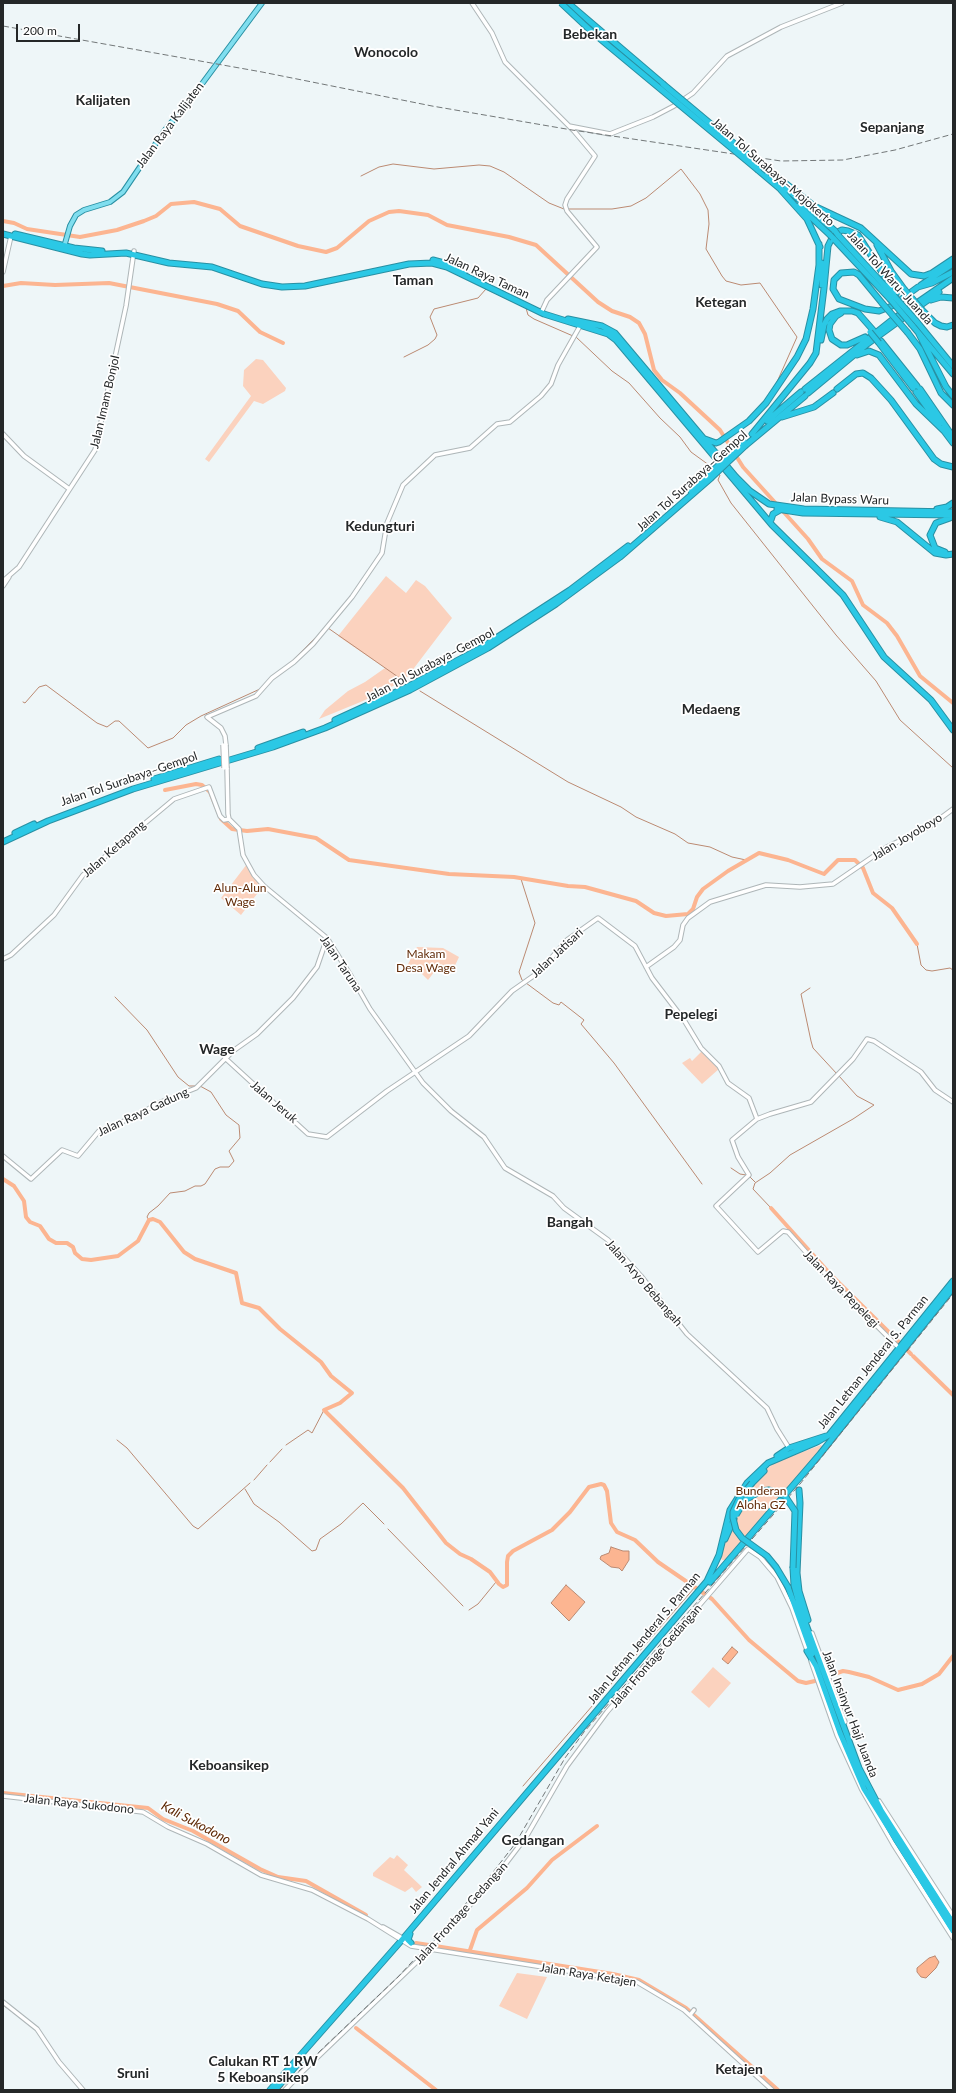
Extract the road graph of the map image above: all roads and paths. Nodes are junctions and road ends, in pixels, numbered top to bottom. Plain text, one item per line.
1 (262, 3) edge
2 (472, 3) edge
3 (561, 3) edge
4 (568, 3) edge
5 (842, 3) edge
6 (568, 125) junction
7 (735, 144) joint
8 (769, 171) junction
9 (782, 190) junction
10 (3, 230) edge
11 (867, 233) junction
12 (3, 234) edge
13 (834, 235) junction
14 (11, 236) junction
15 (819, 244) junction
16 (64, 248) junction
17 (134, 252) junction
18 (953, 259) edge
19 (953, 264) edge
20 (3, 272) edge
21 (953, 272) edge
22 (953, 278) edge
23 (953, 282) edge
24 (915, 289) junction
25 (893, 296) junction
26 (953, 298) edge
27 (916, 308) junction
28 (543, 312) junction
29 (915, 323) junction
30 (953, 325) edge
31 (580, 326) junction
32 (883, 327) junction
33 (819, 331) junction
34 (872, 331) junction
35 (919, 334) junction
36 (880, 342) junction
37 (848, 359) junction
38 (891, 360) junction
39 (953, 366) edge
40 (953, 374) edge
41 (795, 382) junction
42 (837, 389) dead end
43 (916, 389) junction
44 (805, 392) junction
45 (833, 393) dead end
46 (953, 396) edge
47 (953, 405) edge
48 (774, 422) junction
49 (942, 422) junction
50 (945, 432) junction
51 (3, 434) edge
52 (752, 434) junction
53 (953, 437) edge
54 (704, 439) junction
55 (745, 443) junction
56 (953, 443) edge
57 (953, 467) edge
58 (710, 476) junction
59 (736, 477) junction
60 (739, 486) junction
61 (68, 488) junction
62 (750, 495) junction
63 (762, 501) junction
64 (953, 503) edge
65 (782, 509) junction
66 (927, 511) junction
67 (953, 512) edge
68 (870, 514) junction
69 (953, 516) edge
70 (771, 520) junction
71 (775, 527) junction
72 (953, 551) edge
73 (953, 554) edge
74 (9, 577) junction
75 (3, 581) edge
76 (3, 586) edge
77 (953, 730) edge
78 (953, 809) edge
79 (229, 819) junction
80 (3, 839) edge
81 (3, 842) edge
82 (327, 938) junction
83 (3, 960) edge
84 (646, 967) junction
85 (225, 1058) junction
86 (414, 1072) junction
87 (953, 1102) edge
88 (445, 1106) joint
89 (757, 1119) junction
90 (3, 1156) edge
91 (953, 1280) edge
92 (953, 1288) edge
93 (903, 1346) junction
94 (830, 1436) junction
95 (817, 1442) junction
96 (826, 1447) junction
97 (789, 1448) junction
98 (775, 1460) junction
99 (768, 1464) junction
100 (799, 1490) dead end
101 (748, 1549) joint
102 (720, 1554) junction
103 (729, 1560) junction
104 (700, 1591) junction
105 (810, 1633) junction
106 (807, 1651) junction
107 (816, 1666) junction
108 (821, 1673) junction
109 (824, 1682) junction
110 (834, 1697) junction
111 (841, 1733) junction
112 (3, 1796) edge
113 (525, 1796) junction
114 (882, 1809) junction
115 (953, 1916) edge
116 (943, 1919) junction
117 (953, 1924) edge
118 (953, 1931) edge
119 (410, 1934) junction
120 (953, 1938) edge
121 (403, 1940) junction
122 (411, 1944) junction
123 (416, 1947) junction
124 (432, 1948) junction
125 (3, 2002) edge
126 (273, 2089) edge
127 (83, 2090) edge
128 (285, 2090) edge
129 (772, 2090) edge

1 - 16 main road, Jalan Raya Kalijaten
2 - 6 street
3 - 9 highway, Jalan Tol Surabaya–Mojokerto, bridge
4 - 7 highway, Jalan Tol Surabaya–Mojokerto, bridge
5 - 6 street
6 - 28 street
7 - 8 highway, Jalan Tol Waru–Juanda, bridge
8 - 11 highway
8 - 13 highway, Jalan Tol Waru–Juanda
9 - 13 highway, Jalan Tol Surabaya–Mojokerto
9 - 15 highway
10 - 16 highway
11 - 18 highway
11 - 30 highway, bridge
12 - 14 highway
13 - 25 highway, Jalan Tol Surabaya–Mojokerto
14 - 16 highway
14 - 20 street
15 - 33 highway
15 - 54 highway
16 - 17 highway, Jalan Raya Taman
17 - 28 highway, Jalan Raya Taman
17 - 61 street, Jalan Imam Bonjol
19 - 24 highway
21 - 24 highway
22 - 32 highway, Jalan Tol Surabaya–Gempol
23 - 27 highway, Jalan Tol Surabaya–Gempol
24 - 47 highway, bridge
25 - 29 highway, Jalan Tol Surabaya–Mojokerto, bridge
25 - 29 highway, Jalan Tol Waru–Juanda, bridge
25 - 33 highway
26 - 27 highway
27 - 37 highway, Jalan Tol Surabaya–Gempol
28 - 31 highway, Jalan Raya Taman
28 - 54 highway, Jalan Raya Taman
29 - 35 highway, Jalan Tol Surabaya–Mojokerto
29 - 39 highway, Jalan Tol Waru–Juanda
31 - 60 highway, Jalan Raya Taman
31 - 79 street, bridge
32 - 34 highway
32 - 44 highway, Jalan Tol Surabaya–Gempol
33 - 41 highway
34 - 36 highway
34 - 41 highway
35 - 40 highway, Jalan Tol Surabaya–Mojokerto
35 - 46 highway
36 - 38 highway
36 - 43 highway
37 - 44 highway, Jalan Tol Surabaya–Gempol
37 - 50 highway
38 - 43 highway
38 - 43 highway
41 - 52 highway
42 - 57 highway
43 - 49 highway
43 - 49 highway
43 - 50 highway
44 - 48 highway, Jalan Tol Surabaya–Gempol
44 - 52 highway, Jalan Tol Surabaya–Gempol
45 - 48 highway
48 - 55 highway, Jalan Tol Surabaya–Gempol
49 - 53 highway
50 - 56 highway
51 - 61 street
52 - 55 highway, Jalan Tol Surabaya–Gempol
54 - 59 highway, Jalan Raya Taman
55 - 58 highway, Jalan Tol Surabaya–Gempol, bridge
58 - 80 highway, Jalan Tol Surabaya–Gempol
58 - 81 highway, Jalan Tol Surabaya–Gempol
59 - 62 highway
59 - 63 highway, Jalan Bypass Waru
60 - 62 highway, Jalan Bypass Waru
60 - 71 highway
61 - 74 street, Jalan Imam Bonjol
62 - 63 highway, Jalan Bypass Waru
62 - 70 highway
63 - 65 highway, Jalan Bypass Waru
63 - 65 highway, Jalan Bypass Waru
64 - 66 highway
65 - 66 highway, Jalan Bypass Waru
65 - 68 highway, Jalan Bypass Waru
65 - 70 highway
66 - 67 highway, Jalan Bypass Waru
68 - 69 highway, Jalan Bypass Waru
68 - 73 highway
69 - 72 highway
70 - 71 highway
71 - 77 highway
74 - 75 street
74 - 76 street
78 - 84 street, Jalan Joyoboyo
79 - 82 street, Jalan Taruna
79 - 83 street, Jalan Ketapang
82 - 85 street, Jalan Raya Gadung
82 - 86 street, Jalan Taruna
84 - 86 street, Jalan Jatisari
84 - 89 street, Jalan Jatisari
85 - 86 street, Jalan Jeruk
85 - 90 street, Jalan Raya Gadung
86 - 88 street, Jalan Taruna
87 - 89 street
88 - 97 street, Jalan Aryo Bebangah
89 - 93 street, Jalan Raya Pepelegi
91 - 93 highway, Jalan Letnan Jenderal S. Parman
92 - 93 highway
93 - 94 highway, Jalan Letnan Jenderal S. Parman
94 - 95 highway, Jalan Letnan Jenderal S. Parman
94 - 96 highway, Jalan Letnan Jenderal S. Parman
94 - 97 highway
95 - 96 highway
95 - 98 highway, Jalan Letnan Jenderal S. Parman
96 - 103 highway, Jalan Letnan Jenderal S. Parman
97 - 99 highway
98 - 99 highway, Jalan Letnan Jenderal S. Parman
98 - 107 highway, bridge
99 - 102 highway, Jalan Letnan Jenderal S. Parman
100 - 105 highway, Jalan Insinyur Haji Juanda
101 - 106 street, Jalan Insinyur Haji Juanda
101 - 124 street, Jalan Frontage Gedangan
102 - 103 highway
102 - 104 highway, Jalan Letnan Jenderal S. Parman
102 - 105 highway, bridge
103 - 104 highway, Jalan Letnan Jenderal S. Parman
104 - 113 highway, Jalan Letnan Jenderal S. Parman
105 - 108 highway, Jalan Insinyur Haji Juanda
106 - 107 highway, Jalan Insinyur Haji Juanda
106 - 108 street, Jalan Insinyur Haji Juanda
107 - 108 highway, Jalan Insinyur Haji Juanda
108 - 109 highway, Jalan Insinyur Haji Juanda
109 - 110 highway, Jalan Insinyur Haji Juanda
109 - 111 highway, Jalan Insinyur Haji Juanda
110 - 111 highway, Jalan Insinyur Haji Juanda
110 - 114 street, Jalan Insinyur Haji Juanda
111 - 114 highway, Jalan Insinyur Haji Juanda
111 - 116 highway, Jalan Insinyur Haji Juanda
112 - 121 street, Jalan Raya Sukodono
113 - 119 highway, Jalan Jendral Ahmad Yani
113 - 121 highway, Jalan Jendral Ahmad Yani
114 - 115 street, Jalan Insinyur Haji Juanda
114 - 117 highway, Jalan Insinyur Haji Juanda
116 - 118 highway, Jalan Insinyur Haji Juanda
116 - 120 street, Jalan Insinyur Haji Juanda
119 - 121 highway, Jalan Jendral Ahmad Yani
119 - 122 highway
121 - 122 street, Jalan Raya Ketajen
121 - 123 street, Jalan Raya Ketajen
121 - 126 highway
122 - 123 street, Jalan Raya Ketajen
123 - 124 street, Jalan Raya Ketajen
124 - 128 street, Jalan Frontage Gedangan
124 - 129 street, Jalan Raya Ketajen
125 - 127 street

